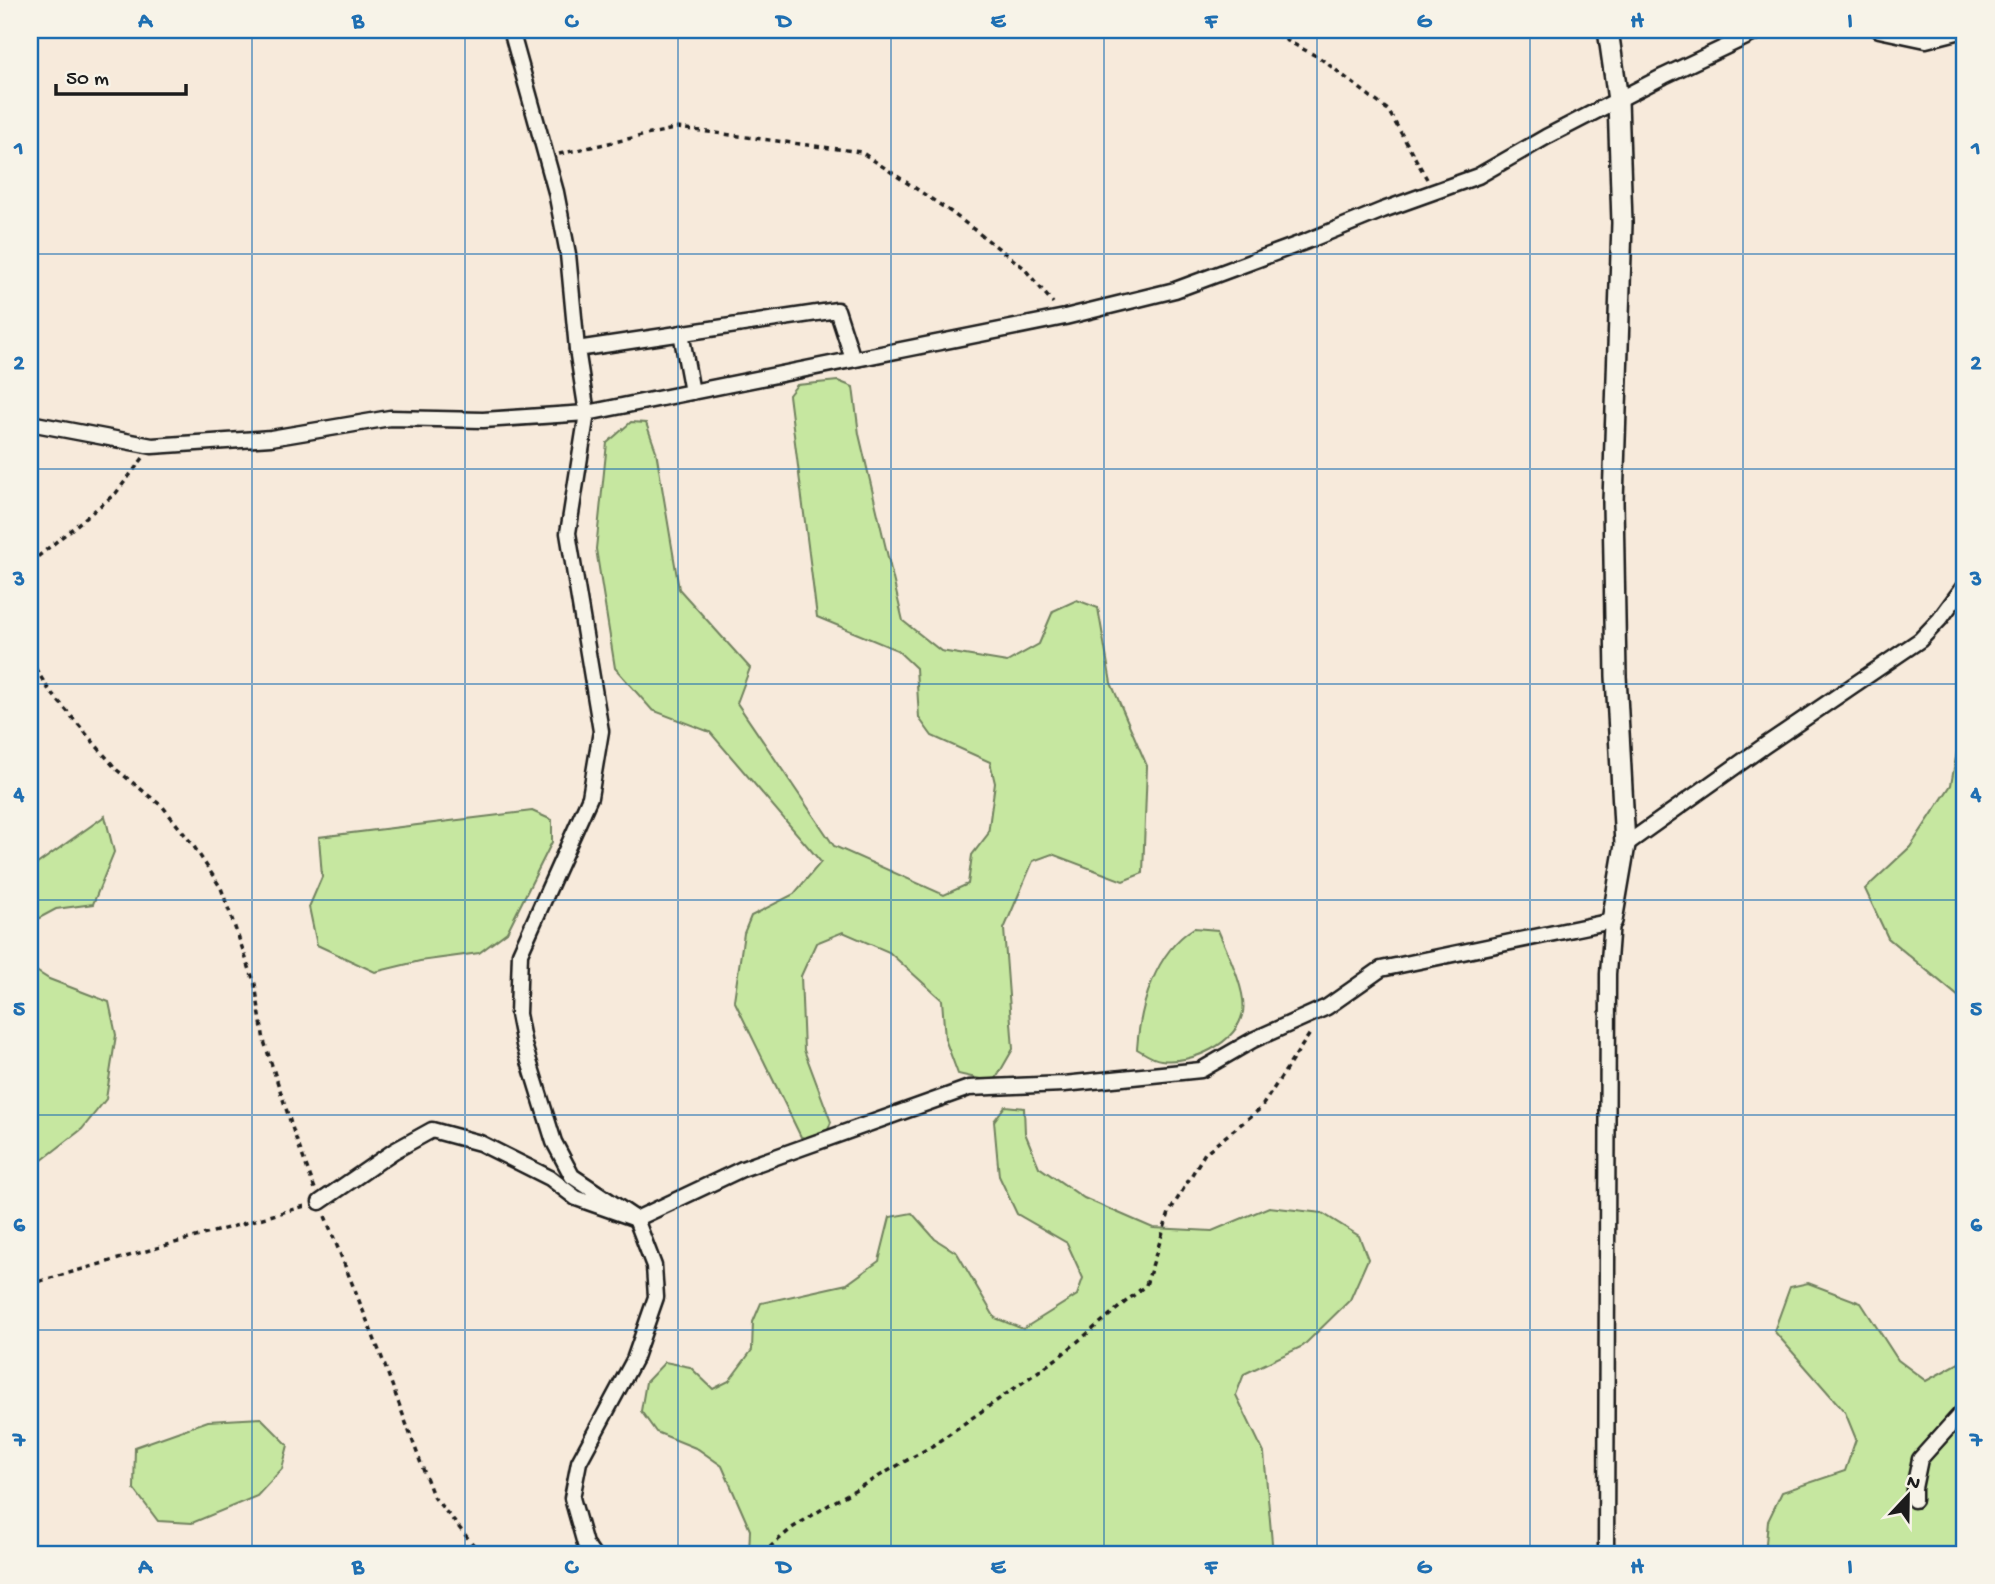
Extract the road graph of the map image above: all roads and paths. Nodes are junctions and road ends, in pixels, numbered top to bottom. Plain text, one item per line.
1 (511, 30) edge
2 (1267, 30) edge
3 (1608, 30) edge
4 (1761, 30) edge
5 (1880, 30) edge
6 (1965, 30) edge
7 (1618, 100) junction
8 (546, 157) junction
9 (1435, 193) junction
10 (1065, 317) junction
11 (681, 333) junction
12 (577, 349) junction
13 (853, 359) junction
14 (692, 392) junction
15 (587, 413) junction
16 (30, 424) edge
17 (152, 446) junction
18 (30, 563) edge
19 (1965, 585) edge
20 (30, 660) edge
21 (1625, 845) junction
22 (1612, 921) junction
23 (1327, 1007) junction
24 (320, 1202) junction
25 (636, 1219) junction
26 (30, 1284) edge
27 (1965, 1409) edge
28 (1914, 1500) dead end
29 (481, 1554) edge
30 (592, 1554) edge
31 (762, 1554) edge
32 (1606, 1554) edge

1 - 8 street
2 - 9 path
3 - 7 street
4 - 7 street
5 - 6 street
7 - 9 street
7 - 21 street
8 - 10 path
8 - 12 street
9 - 10 street
10 - 13 street
11 - 12 street
11 - 13 street
11 - 14 street
12 - 15 street
13 - 14 street
14 - 15 street
15 - 17 street
15 - 25 street
16 - 17 street
17 - 18 path
19 - 21 street
20 - 24 path
21 - 22 street
22 - 23 street
22 - 32 street
23 - 25 street
23 - 31 path
24 - 25 street
24 - 26 path
24 - 29 path
25 - 30 street
27 - 28 street

